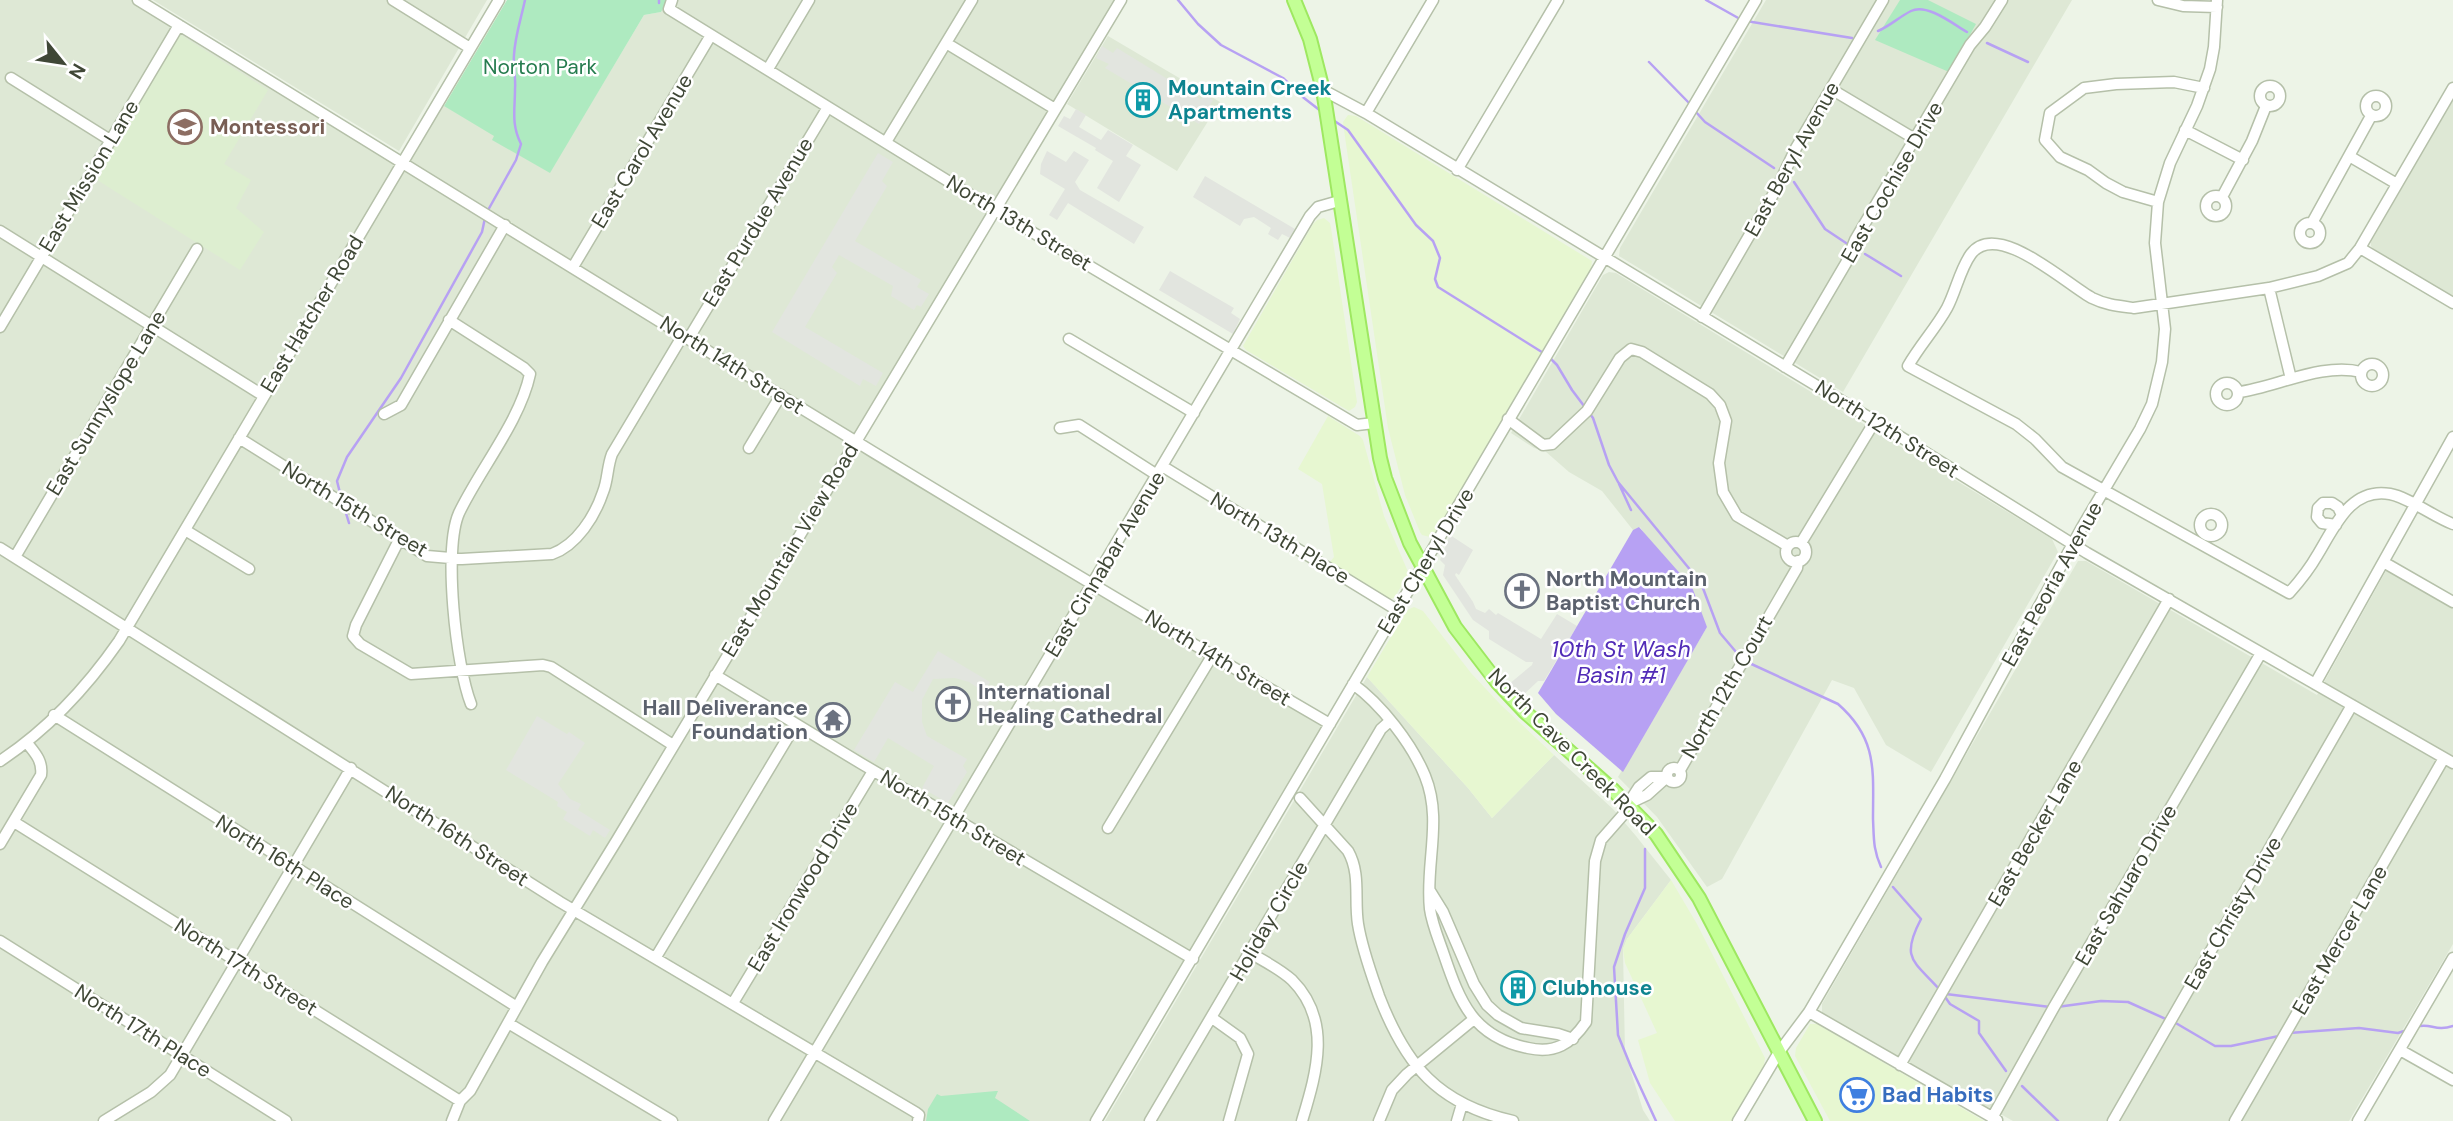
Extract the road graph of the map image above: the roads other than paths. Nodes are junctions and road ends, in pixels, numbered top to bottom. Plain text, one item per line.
1 (138, 0) edge
2 (393, 0) edge
3 (499, 0) edge
4 (808, 0) edge
5 (972, 0) edge
6 (1121, 0) edge
7 (1294, 0) edge
8 (1433, 0) edge
9 (1558, 0) edge
10 (1756, 0) edge
11 (1883, 0) edge
12 (2002, 0) edge
13 (2158, 0) edge
14 (671, 4) edge
15 (2217, 4) edge
16 (179, 25) junction
17 (711, 35) junction
18 (946, 43) junction
19 (470, 48) junction
20 (768, 69) junction
21 (12, 79) dead end
22 (2204, 88) junction
23 (2453, 88) edge
24 (1831, 89) junction
25 (1324, 95) junction
26 (2266, 106) dead end
27 (828, 107) junction
28 (1055, 109) junction
29 (1366, 113) junction
30 (2371, 116) dead end
31 (2185, 130) junction
32 (1915, 139) junction
33 (110, 140) junction
34 (886, 142) junction
35 (2349, 156) junction
36 (2243, 160) junction
37 (402, 162) junction
38 (1457, 170) junction
39 (2397, 184) junction
40 (2222, 197) dead end
41 (1339, 201) junction
42 (2158, 201) junction
43 (995, 210) junction
44 (2312, 223) dead end
45 (505, 225) junction
46 (0, 231) edge
47 (2360, 248) junction
48 (197, 249) dead end
49 (42, 257) junction
50 (1605, 258) junction
51 (573, 267) junction
52 (2269, 288) junction
53 (2453, 303) edge
54 (2161, 304) junction
55 (1702, 317) junction
56 (449, 320) junction
57 (152, 325) junction
58 (0, 327) edge
59 (686, 336) junction
60 (1069, 339) dead end
61 (1231, 350) junction
62 (1784, 367) junction
63 (2361, 372) dead end
64 (2291, 379) junction
65 (2239, 392) dead end
66 (264, 396) junction
67 (781, 396) junction
68 (384, 414) dead end
69 (1194, 414) junction
70 (1508, 419) junction
71 (1875, 421) junction
72 (1374, 423) junction
73 (1060, 428) dead end
74 (2453, 437) edge
75 (239, 438) junction
76 (856, 441) junction
77 (749, 448) dead end
78 (1160, 470) junction
79 (2104, 491) junction
80 (2416, 506) junction
81 (2453, 524) edge
82 (185, 530) junction
83 (399, 540) junction
84 (1801, 543) junction
85 (2073, 545) junction
86 (1788, 546) junction
87 (0, 548) edge
88 (561, 551) joint
89 (15, 557) junction
90 (452, 558) junction
91 (1798, 561) junction
92 (2385, 563) junction
93 (1422, 568) junction
94 (248, 569) dead end
95 (1092, 583) junction
96 (2169, 599) junction
97 (2453, 602) edge
98 (1397, 610) junction
99 (127, 629) junction
100 (2261, 653) junction
101 (1212, 656) junction
102 (462, 671) junction
103 (715, 675) junction
104 (1353, 684) junction
105 (2315, 684) junction
106 (471, 704) dead end
107 (2352, 705) junction
108 (54, 715) junction
109 (1390, 721) junction
110 (796, 724) junction
111 (1330, 724) junction
112 (27, 743) junction
113 (673, 745) junction
114 (0, 761) edge
115 (2448, 761) edge
116 (351, 768) junction
117 (873, 771) junction
118 (1300, 798) dead end
119 (1629, 806) junction
120 (954, 819) junction
121 (14, 822) junction
122 (1326, 825) junction
123 (1108, 828) dead end
124 (0, 844) edge
125 (293, 867) junction
126 (1430, 890) junction
127 (574, 910) junction
128 (0, 941) edge
129 (1250, 953) junction
130 (656, 957) junction
131 (2453, 958) edge
132 (1193, 960) junction
133 (238, 962) junction
134 (733, 1003) junction
135 (517, 1007) junction
136 (1809, 1012) junction
137 (1212, 1018) junction
138 (1474, 1019) junction
139 (508, 1023) junction
140 (1573, 1039) junction
141 (2400, 1050) junction
142 (815, 1052) junction
143 (1779, 1052) junction
144 (182, 1056) junction
145 (1900, 1065) junction
146 (1417, 1066) junction
147 (2453, 1080) edge
148 (460, 1101) junction
149 (1462, 1104) junction
150 (919, 1118) edge
151 (1995, 1119) edge
152 (104, 1121) edge
153 (286, 1121) edge
154 (453, 1121) edge
155 (672, 1121) edge
156 (774, 1121) edge
157 (1096, 1121) edge
158 (1150, 1121) edge
159 (1229, 1121) edge
160 (1302, 1121) edge
161 (1379, 1121) edge
162 (1457, 1121) edge
163 (1513, 1121) edge
164 (1738, 1121) edge
165 (1815, 1121) edge
166 (2113, 1121) edge
167 (2235, 1121) edge
168 (2358, 1121) edge

1 - 16 street, North 14th Street
2 - 19 street
3 - 19 street, East Hatcher Road
4 - 20 street
5 - 18 street
6 - 28 street, East Mountain View Road
7 - 25 main road, North Cave Creek Road
8 - 29 street
9 - 38 street
10 - 50 street, East Cheryl Drive
11 - 24 street, East Beryl Avenue
12 - 32 street, East Cochise Drive
13 - 15 street
14 - 17 street, North 13th Street
15 - 22 street, East Peoria Avenue
16 - 33 street, East Mission Lane
16 - 37 street, North 14th Street
17 - 20 street, North 13th Street
17 - 51 street, East Carol Avenue
18 - 28 street
18 - 34 street
19 - 37 street, East Hatcher Road
20 - 27 street, North 13th Street
21 - 33 street
22 - 31 street, East Peoria Avenue
22 - 42 street
23 - 39 street
24 - 32 street
24 - 55 street, East Beryl Avenue
25 - 29 street, North 12th Street
25 - 41 main road, North Cave Creek Road
26 - 36 street
27 - 34 street, North 13th Street
27 - 59 street, East Purdue Avenue
28 - 43 street, East Mountain View Road
29 - 38 street, North 12th Street
30 - 35 street
31 - 36 street
31 - 42 street, East Peoria Avenue
32 - 62 street, East Cochise Drive
33 - 49 street, East Mission Lane
34 - 43 street, North 13th Street
35 - 39 street
35 - 44 street
36 - 40 street
37 - 45 street, North 14th Street
37 - 66 street, East Hatcher Road
38 - 50 street, North 12th Street
39 - 47 street
41 - 61 street, East Cinnabar Avenue
41 - 72 main road, North Cave Creek Road
42 - 54 street, East Peoria Avenue
43 - 61 street, North 13th Street
43 - 76 street, East Mountain View Road
45 - 51 street, North 14th Street
45 - 56 street
46 - 49 street
47 - 52 street
47 - 53 street
48 - 57 street, East Sunnyslope Lane
49 - 57 street
49 - 58 street, East Mission Lane
50 - 55 street, North 12th Street
50 - 70 street, East Cheryl Drive
51 - 59 street, North 14th Street
52 - 54 street
52 - 64 street
54 - 79 street, East Peoria Avenue
54 - 79 street
55 - 62 street, North 12th Street
56 - 68 street
56 - 90 street
57 - 66 street
57 - 89 street, East Sunnyslope Lane
59 - 67 street, North 14th Street
59 - 88 street, East Purdue Avenue
60 - 69 street
61 - 69 street, East Cinnabar Avenue
61 - 72 street, North 13th Street
62 - 71 street, North 12th Street
63 - 64 street
64 - 65 street
66 - 75 street, East Hatcher Road
67 - 76 street, North 14th Street
67 - 77 street
69 - 78 street, East Cinnabar Avenue
70 - 86 street
70 - 93 street, East Cheryl Drive
71 - 84 street
71 - 85 street, North 12th Street
72 - 93 main road, North Cave Creek Road
73 - 78 street, North 13th Place
74 - 80 street
75 - 82 street, East Hatcher Road
75 - 83 street, North 15th Street
76 - 95 street, North 14th Street
76 - 103 street, East Mountain View Road
78 - 95 street, East Cinnabar Avenue
78 - 98 street, North 13th Place
79 - 80 street
79 - 85 street, East Peoria Avenue
80 - 81 street
80 - 92 street
82 - 94 street
82 - 99 street, East Hatcher Road
83 - 90 street, North 15th Street
83 - 102 street
84 - 86 street
84 - 91 street
85 - 96 street, North 12th Street
85 - 136 street, East Peoria Avenue
86 - 91 street
87 - 89 street, North 16th Street
88 - 90 street, North 15th Street
89 - 99 street, North 16th Street
90 - 102 street
91 - 119 street, North 12th Court
92 - 97 street
92 - 105 street
93 - 98 street, East Cheryl Drive
93 - 119 main road, North Cave Creek Road
95 - 101 street, North 14th Street
95 - 120 street, East Cinnabar Avenue
96 - 100 street, North 12th Street
96 - 145 street, East Becker Lane
98 - 104 street, East Cheryl Drive
99 - 108 street, East Hatcher Road
99 - 116 street, North 16th Street
100 - 105 street, North 12th Street
100 - 151 street, East Sahuaro Drive
101 - 111 street, North 14th Street
101 - 123 street
102 - 106 street
102 - 113 street
103 - 110 street, North 15th Street
103 - 113 street, East Mountain View Road
104 - 109 street
104 - 111 street, East Cheryl Drive
105 - 107 street, North 12th Street
107 - 115 street, North 12th Street
107 - 166 street, East Christy Drive
108 - 112 street, East Hatcher Road
108 - 125 street, North 16th Place
109 - 122 street, Holiday Circle
109 - 126 street
110 - 117 street, North 15th Street
110 - 130 street
111 - 132 street, East Cheryl Drive
112 - 114 street, East Hatcher Road
112 - 121 street
113 - 127 street, East Mountain View Road
115 - 167 street, East Mercer Lane
116 - 125 street
116 - 127 street, North 16th Street
117 - 120 street, North 15th Street
117 - 134 street, East Ironwood Drive
118 - 122 street
119 - 140 street
119 - 143 main road, North Cave Creek Road
120 - 132 street, North 15th Street
120 - 142 street, East Cinnabar Avenue
121 - 124 street
121 - 133 street, North 17th Street
122 - 129 street, Holiday Circle
122 - 146 street
125 - 133 street
125 - 135 street, North 16th Place
126 - 138 street
126 - 140 street
127 - 130 street, North 16th Street
127 - 135 street, East Mountain View Road
128 - 144 street, North 17th Place
129 - 137 street, Holiday Circle
129 - 160 street
130 - 134 street, North 16th Street
131 - 141 street
132 - 157 street, East Cheryl Drive
133 - 144 street
133 - 148 street, North 17th Street
134 - 142 street, North 16th Street
135 - 139 street, East Mountain View Road
136 - 143 street, East Peoria Avenue
136 - 145 street
137 - 158 street, Holiday Circle
137 - 159 street
138 - 140 street
138 - 146 street
139 - 148 street, East Mountain View Road
139 - 155 street
141 - 147 street
141 - 168 street
142 - 150 street, North 16th Street
142 - 156 street, East Cinnabar Avenue
143 - 164 street, East Peoria Avenue
143 - 165 main road, North Cave Creek Road
144 - 152 street
144 - 153 street, North 17th Place
145 - 151 street
146 - 149 street
146 - 161 street
148 - 154 street
149 - 162 street
149 - 163 street

